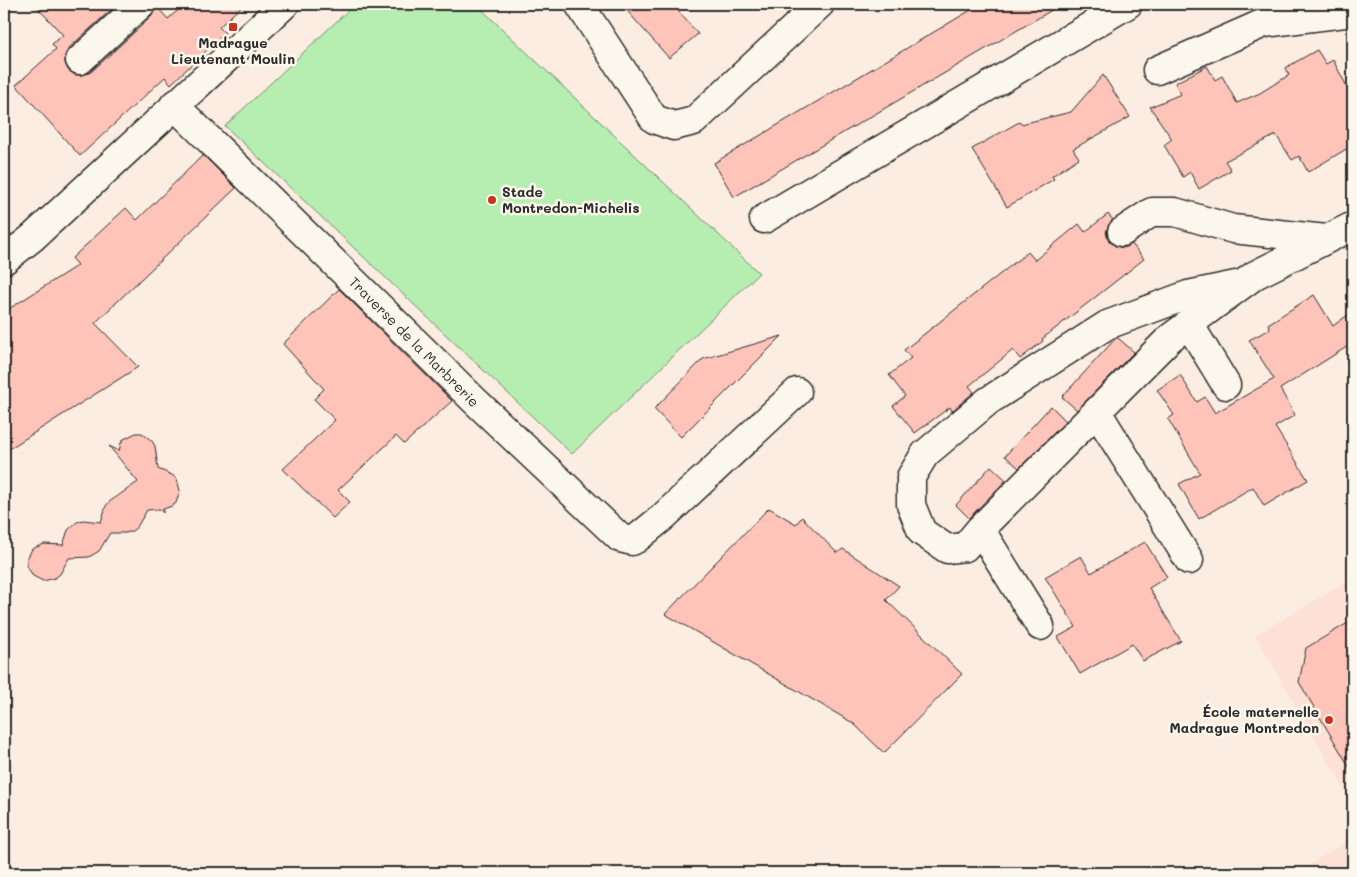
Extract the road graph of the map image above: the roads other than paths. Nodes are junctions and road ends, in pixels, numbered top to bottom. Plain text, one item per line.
1 (141, 4) edge
2 (285, 4) edge
3 (579, 4) edge
4 (820, 4) edge
5 (1128, 4) edge
6 (1353, 12) edge
7 (80, 60) dead end
8 (1158, 70) dead end
9 (174, 105) junction
10 (764, 219) dead end
11 (1353, 226) edge
12 (1122, 232) dead end
13 (1326, 239) junction
14 (4, 260) edge
15 (1244, 283) junction
16 (1189, 324) junction
17 (1226, 385) dead end
18 (797, 392) dead end
19 (1097, 412) junction
20 (980, 529) junction
21 (1189, 560) dead end
22 (1040, 626) dead end

1 - 7 street
2 - 9 street
3 - 4 street
5 - 10 street
6 - 8 street
9 - 14 street
9 - 18 street, Traverse de la Marbrerie
11 - 13 street
12 - 13 street
13 - 15 street
15 - 16 street
15 - 20 street
16 - 17 street
16 - 19 street
19 - 20 street
19 - 21 street
20 - 22 street

